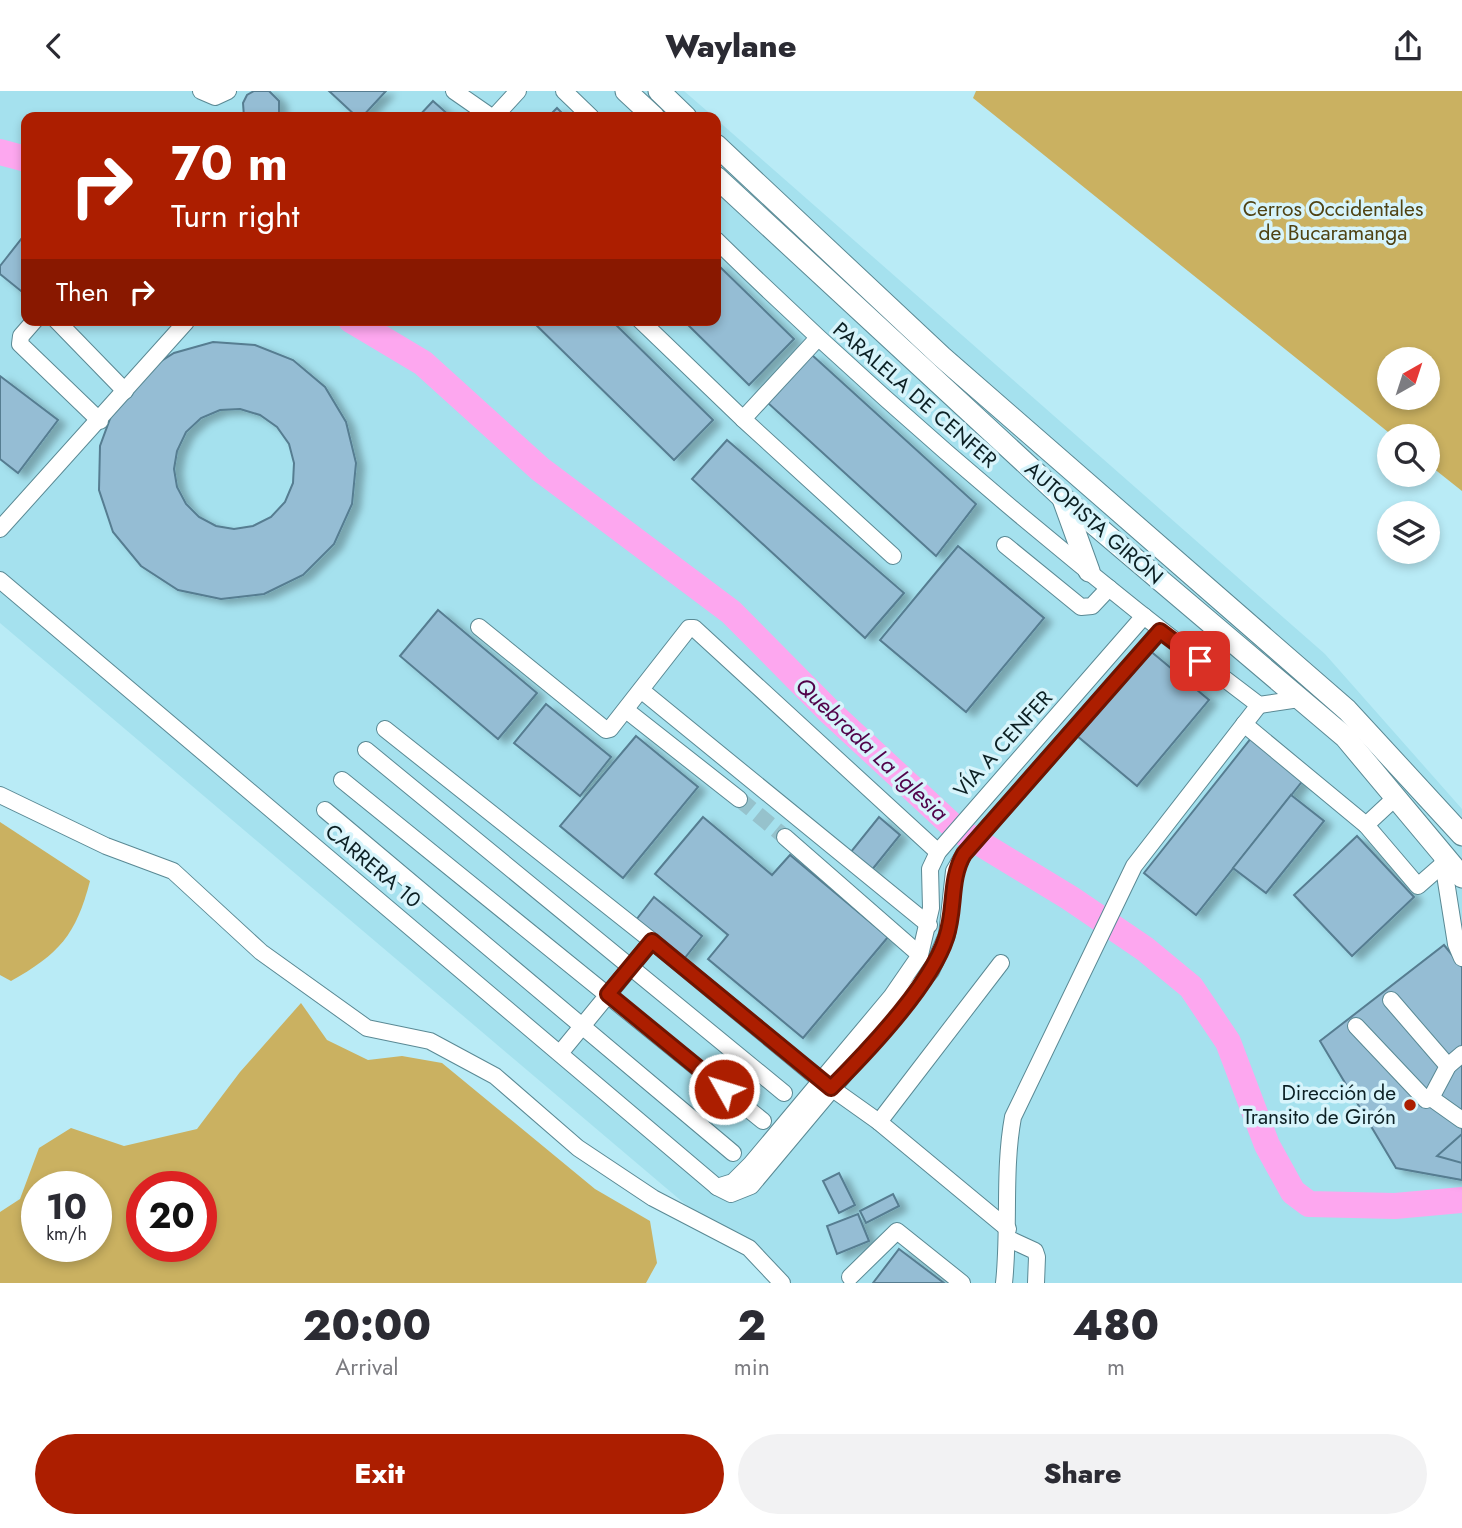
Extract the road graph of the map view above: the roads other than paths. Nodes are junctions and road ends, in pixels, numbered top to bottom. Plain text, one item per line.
1 (201, 91) edge
2 (228, 91) edge
3 (454, 91) edge
4 (518, 91) edge
5 (564, 91) edge
6 (626, 91) edge
7 (659, 91) edge
8 (484, 112) edge
9 (499, 112) edge
10 (586, 112) edge
11 (649, 112) edge
12 (681, 112) edge
13 (721, 150) edge
14 (721, 182) edge
15 (721, 245) edge
16 (30, 326) edge
17 (62, 326) edge
18 (182, 326) edge
19 (646, 326) edge
20 (817, 339) junction
21 (125, 391) junction
22 (743, 419) junction
23 (100, 421) junction
24 (1062, 497) junction
25 (0, 529) edge
26 (1005, 545) dead end
27 (892, 556) dead end
28 (1089, 571) junction
29 (0, 580) edge
30 (1109, 588) junction
31 (1144, 616) junction
32 (479, 627) dead end
33 (1160, 631) junction
34 (641, 690) junction
35 (1299, 699) junction
36 (1259, 705) junction
37 (626, 710) junction
38 (1244, 725) junction
39 (385, 729) dead end
40 (366, 750) dead end
41 (342, 780) dead end
42 (0, 795) edge
43 (1395, 798) junction
44 (739, 799) tunnel mouth
45 (325, 810) dead end
46 (1366, 825) junction
47 (1462, 835) edge
48 (785, 837) tunnel mouth
49 (938, 852) junction
50 (1442, 859) junction
51 (1462, 877) edge
52 (929, 925) junction
53 (652, 941) junction
54 (920, 955) junction
55 (1462, 958) edge
56 (1001, 963) dead end
57 (631, 966) junction
58 (608, 994) junction
59 (1391, 1000) dead end
60 (582, 1026) junction
61 (1356, 1026) dead end
62 (561, 1052) junction
63 (1462, 1054) edge
64 (1448, 1066) junction
65 (825, 1084) junction
66 (784, 1093) dead end
67 (1431, 1098) junction
68 (762, 1121) dead end
69 (1462, 1121) edge
70 (879, 1122) junction
71 (733, 1153) dead end
72 (717, 1187) joint
73 (1009, 1234) junction
74 (850, 1277) dead end
75 (782, 1283) edge
76 (962, 1283) edge
77 (1004, 1283) edge
78 (1036, 1283) edge

1 - 2 street
3 - 8 street
4 - 9 street
5 - 10 street
6 - 11 highway
7 - 12 highway
13 - 47 highway, AUTOPISTA GIRÓN
14 - 24 highway, AUTOPISTA GIRÓN
15 - 20 street, PARALELA DE CENFER
16 - 23 street
17 - 21 street
18 - 21 street
19 - 22 street
20 - 22 street
20 - 28 street, PARALELA DE CENFER
21 - 23 street
22 - 27 street
23 - 25 street
24 - 28 highway
24 - 35 highway, AUTOPISTA GIRÓN
26 - 30 street
28 - 30 street, PARALELA DE CENFER
29 - 62 street, CARRERA 10
30 - 31 street, PARALELA DE CENFER
31 - 33 street, PARALELA DE CENFER
31 - 49 street, VÍA A CENFER
32 - 37 street
33 - 36 street, PARALELA DE CENFER
33 - 65 street, VÍA A CENFER
34 - 37 street
34 - 49 street
34 - 52 street
35 - 36 street
35 - 43 highway, AUTOPISTA GIRÓN
36 - 38 street
37 - 44 street
38 - 46 street
38 - 73 street
39 - 53 street
40 - 57 street
41 - 58 street
42 - 75 street
43 - 46 street
43 - 50 highway, AUTOPISTA GIRÓN
45 - 60 street
46 - 50 street
48 - 54 street
49 - 52 street, VÍA A CENFER
50 - 51 highway, AUTOPISTA GIRÓN
50 - 55 street
52 - 54 street, VÍA A CENFER
53 - 57 street
53 - 65 street
54 - 65 street, VÍA A CENFER
56 - 70 street
57 - 58 street
57 - 66 street
58 - 60 street
58 - 68 street
59 - 64 street
60 - 62 street
60 - 71 street
61 - 67 street
62 - 72 street, CARRERA 10
63 - 64 street
64 - 67 street
65 - 70 street
65 - 72 street, VÍA A CENFER
67 - 69 street
70 - 73 street
73 - 77 street
73 - 78 street
74 - 76 street

